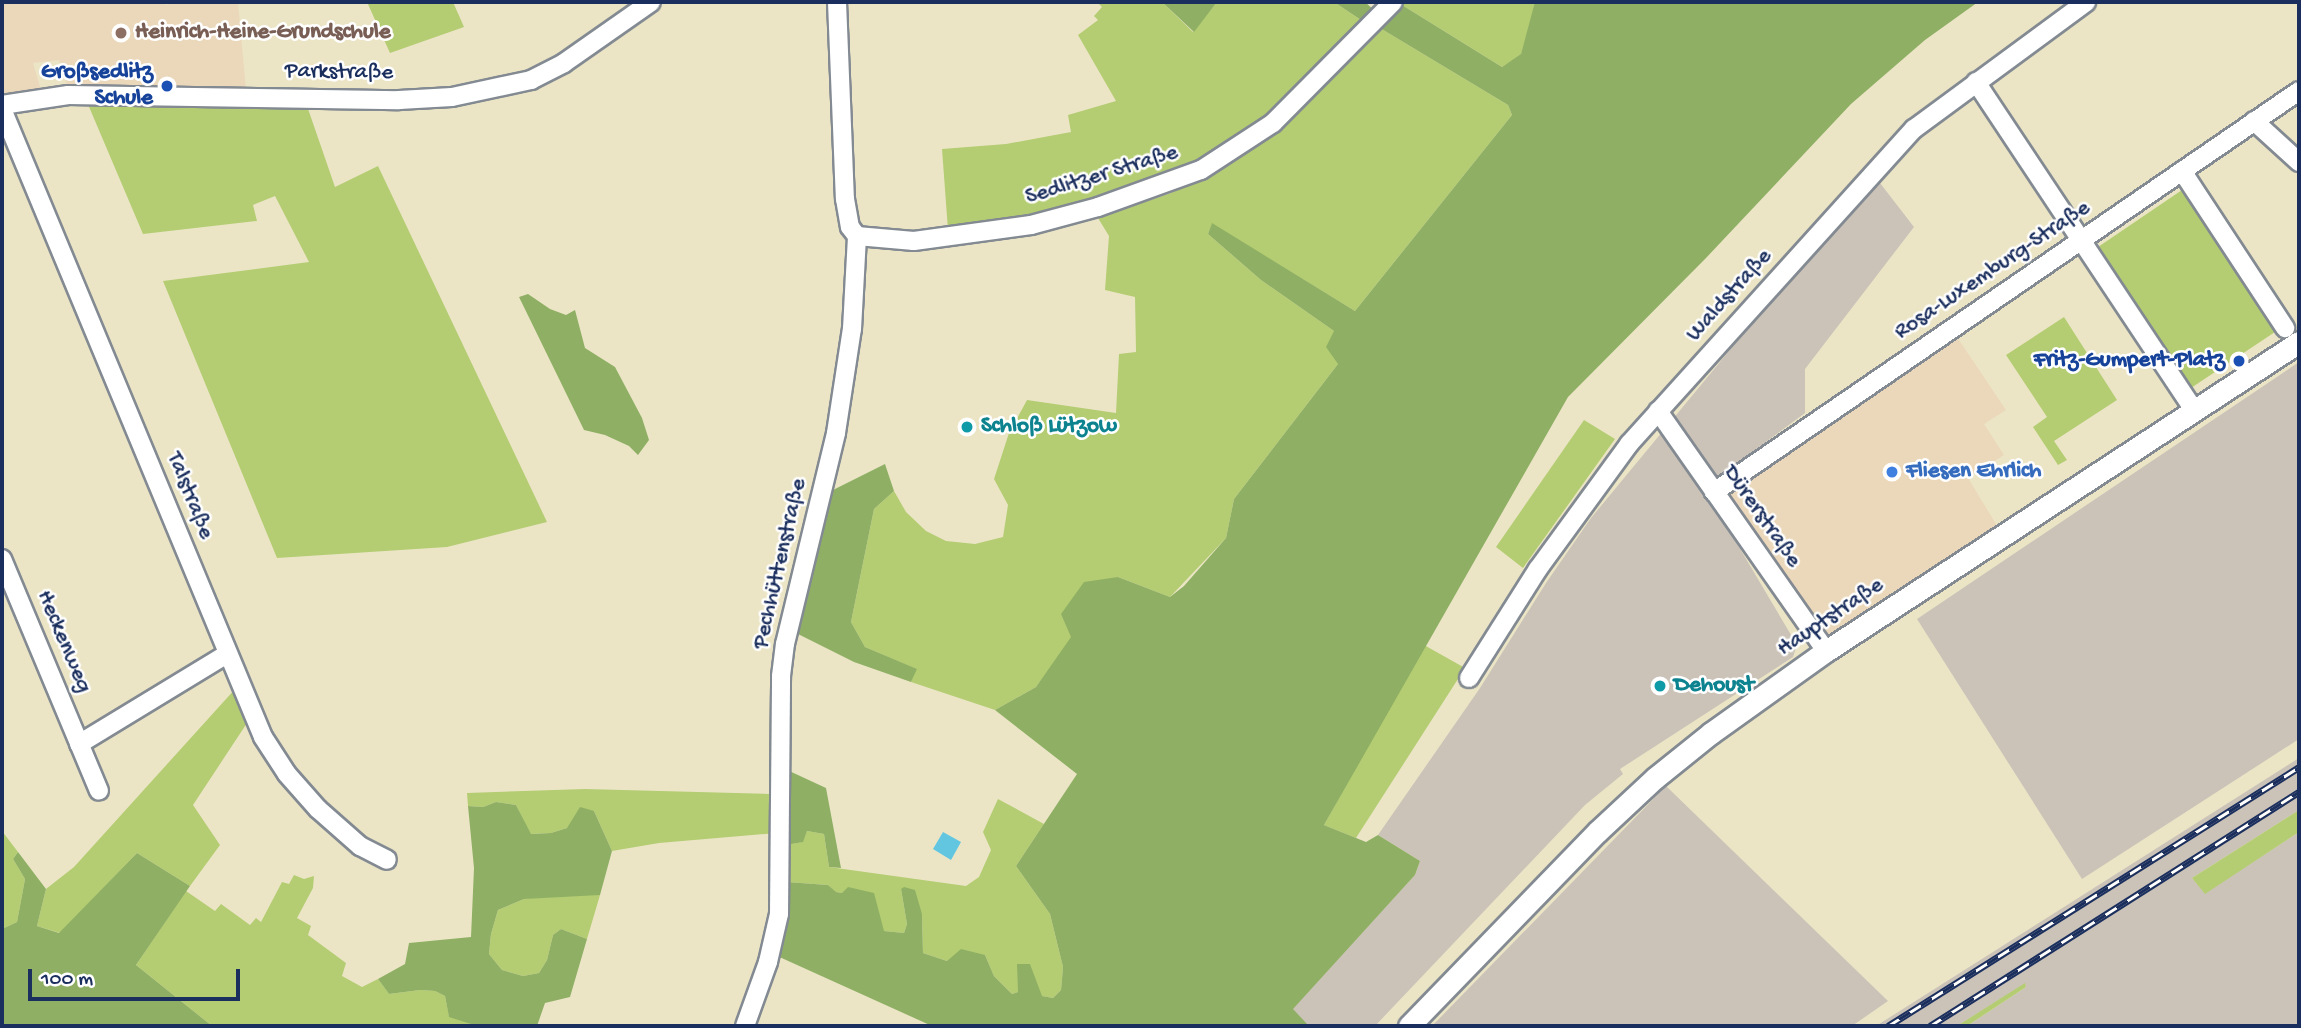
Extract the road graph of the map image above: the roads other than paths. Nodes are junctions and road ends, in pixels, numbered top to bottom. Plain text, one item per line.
1 (652, 2) edge
2 (837, 2) edge
3 (1393, 2) edge
4 (2086, 2) edge
5 (1976, 82) junction
6 (2299, 91) edge
7 (2, 107) edge
8 (2254, 121) junction
9 (2299, 162) edge
10 (2182, 171) junction
11 (854, 232) junction
12 (2082, 240) junction
13 (2292, 335) edge
14 (1658, 411) junction
15 (2195, 412) junction
16 (1714, 492) junction
17 (2, 558) edge
18 (1826, 651) junction
19 (227, 654) junction
20 (1469, 678) dead end
21 (79, 744) junction
22 (99, 791) dead end
23 (387, 860) dead end
24 (745, 1026) edge
25 (1409, 1026) edge

1 - 7 street, Parkstraße
2 - 11 street, Pechhüttenstraße
3 - 11 street, Sedlitzer Straße
4 - 5 street, Waldstraße
5 - 12 street
5 - 14 street, Waldstraße
6 - 8 street, Rosa-Luxemburg-Straße
7 - 19 street, Talstraße
8 - 9 street
8 - 10 street, Rosa-Luxemburg-Straße
10 - 12 street, Rosa-Luxemburg-Straße
10 - 13 street
11 - 24 street, Pechhüttenstraße
12 - 15 street
12 - 16 street, Rosa-Luxemburg-Straße
13 - 15 main road, Hauptstraße
14 - 16 street, Dürerstraße
14 - 20 street, Waldstraße
15 - 18 main road, Hauptstraße
16 - 18 street, Dürerstraße
17 - 21 street, Heckenweg
18 - 25 main road, Hauptstraße
19 - 21 street
19 - 23 street, Talstraße
21 - 22 street, Heckenweg

